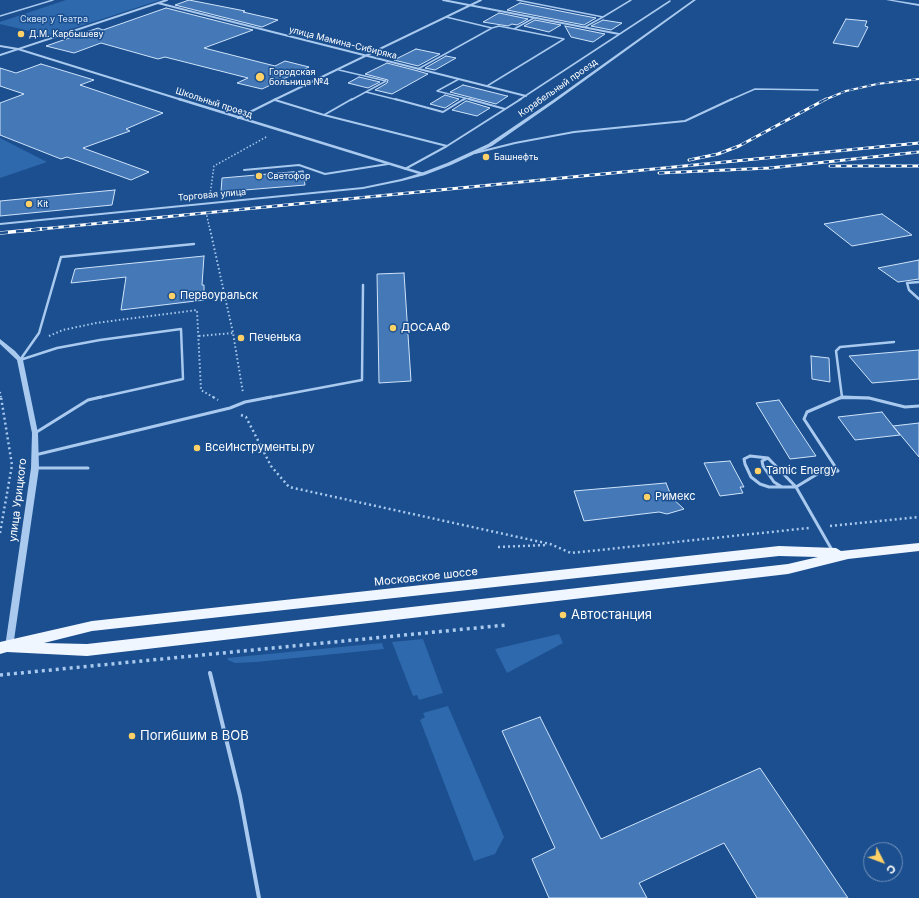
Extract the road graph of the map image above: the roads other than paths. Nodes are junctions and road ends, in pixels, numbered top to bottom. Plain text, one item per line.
1 (53, 0) edge
2 (167, 0) edge
3 (443, 0) edge
4 (481, 0) edge
5 (517, 0) edge
6 (532, 0) edge
7 (631, 0) edge
8 (695, 0) edge
9 (887, 0) edge
10 (670, 1) edge
11 (528, 2) junction
12 (158, 3) junction
13 (470, 5) junction
14 (919, 5) edge
15 (0, 16) edge
16 (603, 16) junction
17 (446, 17) junction
18 (534, 18) junction
19 (585, 27) junction
20 (492, 28) junction
21 (514, 29) junction
22 (619, 34) junction
23 (0, 46) edge
24 (18, 49) junction
25 (0, 55) edge
26 (366, 56) junction
27 (418, 69) junction
28 (339, 70) junction
29 (459, 79) junction
30 (487, 86) junction
31 (818, 90) dead end
32 (366, 92) junction
33 (526, 96) junction
34 (466, 98) junction
35 (275, 100) junction
36 (506, 109) junction
37 (324, 115) junction
38 (238, 118) junction
39 (446, 146) junction
40 (474, 153) junction
41 (388, 164) junction
42 (405, 168) junction
43 (244, 170) dead end
44 (423, 174) junction
45 (0, 224) edge
46 (194, 244) dead end
47 (919, 282) edge
48 (363, 286) dead end
49 (919, 299) edge
50 (0, 341) edge
51 (894, 342) dead end
52 (20, 360) junction
53 (842, 397) junction
54 (919, 406) edge
55 (35, 433) junction
56 (35, 455) junction
57 (768, 458) junction
58 (35, 468) junction
59 (88, 468) dead end
60 (796, 487) junction
61 (784, 488) junction
62 (919, 547) edge
63 (834, 553) junction
64 (848, 554) junction
65 (5, 647) edge
66 (210, 673) dead end
67 (259, 898) edge

1 - 15 lane
2 - 12 street
3 - 13 street
4 - 13 street
5 - 11 lane
6 - 11 lane
7 - 16 lane
8 - 40 street, Корабельный проезд
9 - 14 street
10 - 22 lane
11 - 16 lane
12 - 24 street
12 - 26 street, улица Мамина-Сибиряка
13 - 17 street
13 - 18 street
16 - 19 lane
17 - 20 lane
17 - 26 street
18 - 19 street
18 - 21 lane
19 - 22 street
20 - 21 lane
20 - 27 lane
21 - 30 lane
22 - 33 lane
23 - 24 street, Школьный проезд
24 - 25 street
24 - 38 street, Школьный проезд
26 - 27 street, улица Мамина-Сибиряка
26 - 28 street
27 - 29 street, улица Мамина-Сибиряка
28 - 32 lane
28 - 35 street
29 - 30 street, улица Мамина-Сибиряка
29 - 34 lane
30 - 33 street, улица Мамина-Сибиряка
31 - 40 lane
32 - 34 lane
32 - 37 lane
33 - 36 lane
34 - 36 lane
35 - 37 lane
35 - 38 street
36 - 39 lane
37 - 39 lane
38 - 41 street, Школьный проезд
39 - 42 lane
40 - 44 street, Корабельный проезд
41 - 42 street, Школьный проезд
41 - 43 lane
42 - 44 street, Школьный проезд
44 - 45 street, Торговая улица
46 - 52 lane
47 - 49 lane
48 - 56 lane
50 - 52 street
51 - 53 lane
52 - 55 street, улица Урицкого
52 - 55 lane
53 - 54 lane
53 - 60 lane
55 - 56 street, улица Урицкого
56 - 58 street, улица Урицкого
57 - 60 lane
57 - 61 lane
57 - 61 lane
58 - 59 lane
58 - 65 street, улица Урицкого
60 - 61 lane
60 - 63 lane
62 - 64 main road, Московское шоссе
63 - 64 main road, Московское шоссе
63 - 65 main road, Московское шоссе
64 - 65 main road, Московское шоссе
66 - 67 lane

